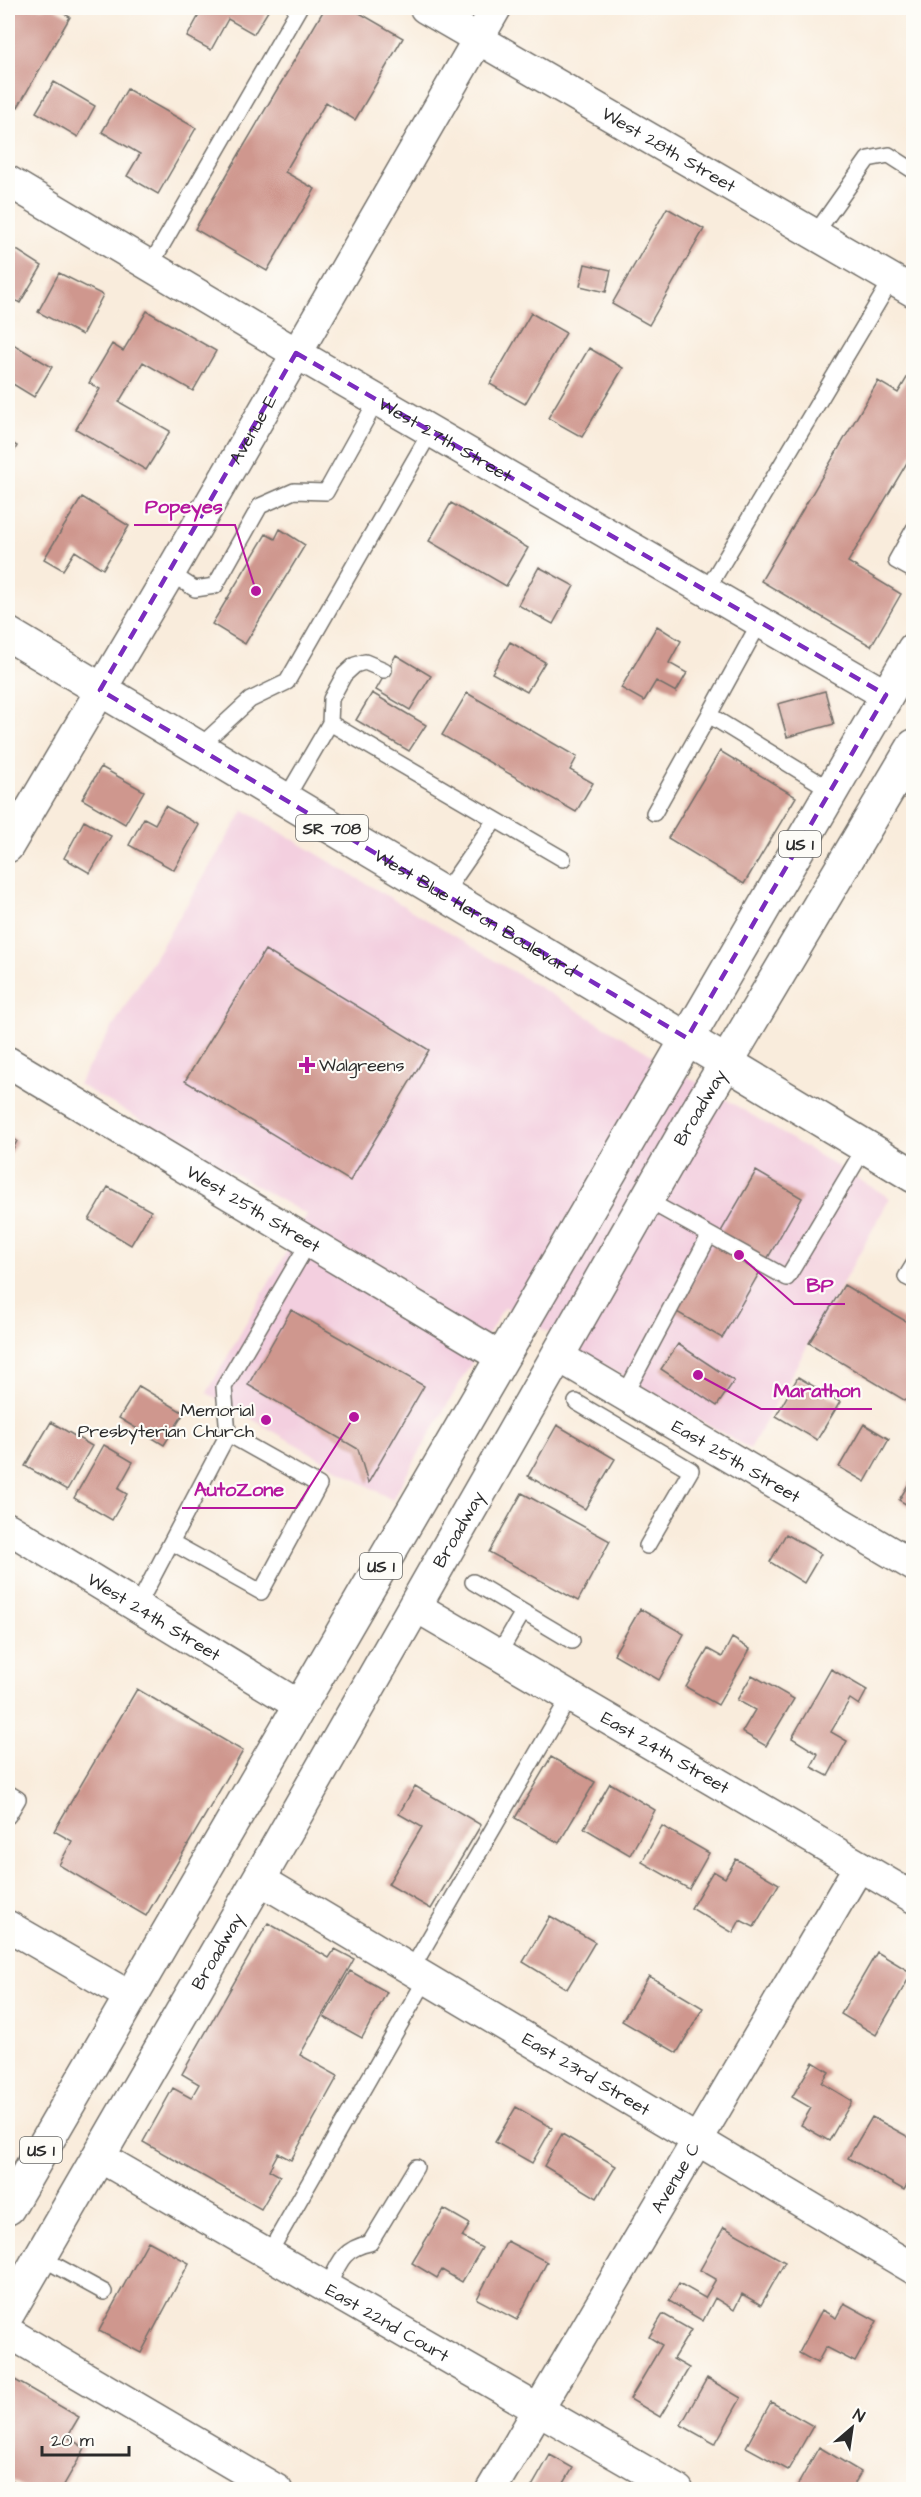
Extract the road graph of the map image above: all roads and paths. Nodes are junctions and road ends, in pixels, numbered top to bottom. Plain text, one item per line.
1 (299, 8) edge
2 (425, 8) edge
3 (496, 8) edge
4 (477, 39) junction
5 (914, 171) edge
6 (8, 181) edge
7 (815, 234) junction
8 (150, 266) junction
9 (903, 286) edge
10 (296, 353) junction
11 (377, 400) junction
12 (431, 431) junction
13 (914, 529) edge
14 (914, 571) edge
15 (170, 573) junction
16 (706, 591) junction
17 (760, 622) junction
18 (8, 634) edge
19 (914, 648) edge
20 (384, 670) dead end
21 (100, 690) junction
22 (886, 696) junction
23 (709, 716) junction
24 (330, 723) junction
25 (914, 746) edge
26 (198, 748) junction
27 (831, 790) junction
28 (285, 800) junction
29 (654, 813) dead end
30 (495, 820) junction
31 (8, 847) edge
32 (562, 859) dead end
33 (443, 895) junction
34 (687, 1038) junction
35 (8, 1062) edge
36 (727, 1063) junction
37 (865, 1147) junction
38 (914, 1176) edge
39 (647, 1200) junction
40 (709, 1236) junction
41 (309, 1242) junction
42 (914, 1263) edge
43 (914, 1281) edge
44 (558, 1356) junction
45 (501, 1357) junction
46 (625, 1395) junction
47 (576, 1402) dead end
48 (228, 1434) junction
49 (707, 1443) junction
50 (691, 1470) junction
51 (8, 1528) edge
52 (173, 1542) junction
53 (647, 1546) dead end
54 (914, 1566) edge
55 (473, 1582) dead end
56 (415, 1606) junction
57 (137, 1607) junction
58 (523, 1612) junction
59 (572, 1641) dead end
60 (498, 1655) junction
61 (570, 1696) junction
62 (300, 1706) junction
63 (8, 1792) edge
64 (8, 1816) edge
65 (859, 1866) junction
66 (259, 1880) junction
67 (914, 1898) edge
68 (8, 1926) edge
69 (418, 1974) junction
70 (131, 1997) junction
71 (696, 2139) junction
72 (98, 2156) junction
73 (416, 2167) dead end
74 (8, 2208) edge
75 (269, 2253) junction
76 (40, 2257) junction
77 (914, 2269) edge
78 (328, 2287) junction
79 (104, 2292) dead end
80 (8, 2313) edge
81 (8, 2332) edge
82 (538, 2408) junction
83 (277, 2490) edge
84 (491, 2490) edge
85 (678, 2490) edge

1 - 8 lane
2 - 4 street, West 28th Street
3 - 4 street, Avenue E
4 - 7 street, West 28th Street
4 - 10 street, Avenue E
5 - 7 lane
6 - 8 street, West 27th Street
7 - 9 street, West 28th Street
8 - 10 street, West 27th Street
9 - 16 lane
10 - 11 street, West 27th Street
10 - 15 street, Avenue E
11 - 12 street, West 27th Street
11 - 15 lane
12 - 16 street, West 27th Street
12 - 26 lane
13 - 14 lane
15 - 21 street, Avenue E
16 - 17 street, West 27th Street
17 - 22 street, West 27th Street
17 - 23 lane
18 - 21 main road, West Blue Heron Boulevard / SR 708
19 - 22 main road, US 1
20 - 24 lane
21 - 26 main road, West Blue Heron Boulevard / SR 708
21 - 31 street, Avenue E
22 - 27 main road, US 1
23 - 27 lane
23 - 29 lane
24 - 28 lane
24 - 30 lane
25 - 36 main road, Broadway / US 1
26 - 28 main road, West Blue Heron Boulevard / SR 708
27 - 34 main road, US 1
28 - 33 main road, West Blue Heron Boulevard / SR 708
30 - 32 lane
30 - 33 lane
33 - 34 main road, West Blue Heron Boulevard / SR 708
34 - 36 main road, West Blue Heron Boulevard / SR 708
34 - 45 main road, US 1
35 - 41 street, West 25th Street
36 - 37 main road, West Blue Heron Boulevard
36 - 39 main road, Broadway / US 1
37 - 38 main road, West Blue Heron Boulevard
37 - 40 lane
39 - 40 lane
39 - 44 main road, Broadway / US 1
40 - 46 lane
41 - 45 street, West 25th Street
41 - 48 lane
42 - 43 lane
44 - 46 street, East 25th Street
44 - 56 main road, Broadway / US 1
45 - 62 main road, US 1
46 - 49 street, East 25th Street
47 - 50 lane
48 - 52 lane
48 - 52 lane
49 - 50 lane
49 - 54 street, East 25th Street
50 - 53 lane
51 - 57 street, West 24th Street
52 - 57 lane
55 - 58 lane
56 - 60 street, East 24th Street
56 - 66 main road, Broadway / US 1
57 - 62 street, West 24th Street
58 - 59 lane
58 - 60 lane
60 - 61 street, East 24th Street
61 - 65 street, East 24th Street
61 - 69 lane
62 - 70 main road, US 1
63 - 64 lane
65 - 67 street, East 24th Street
65 - 71 street, Avenue C
66 - 69 street, East 23rd Street
66 - 72 main road, Broadway / US 1
68 - 70 street
69 - 71 street, East 23rd Street
69 - 75 lane
70 - 74 main road, US 1
71 - 77 street, East 23rd Street
71 - 82 street, Avenue C
72 - 75 street, East 22nd Court
72 - 76 main road, Broadway / US 1
73 - 78 lane
75 - 78 street, East 22nd Court
76 - 79 lane
76 - 80 main road, Broadway / US 1
78 - 82 street, East 22nd Court
81 - 83 street
82 - 84 street, Avenue C
82 - 85 street, East 22nd Court

